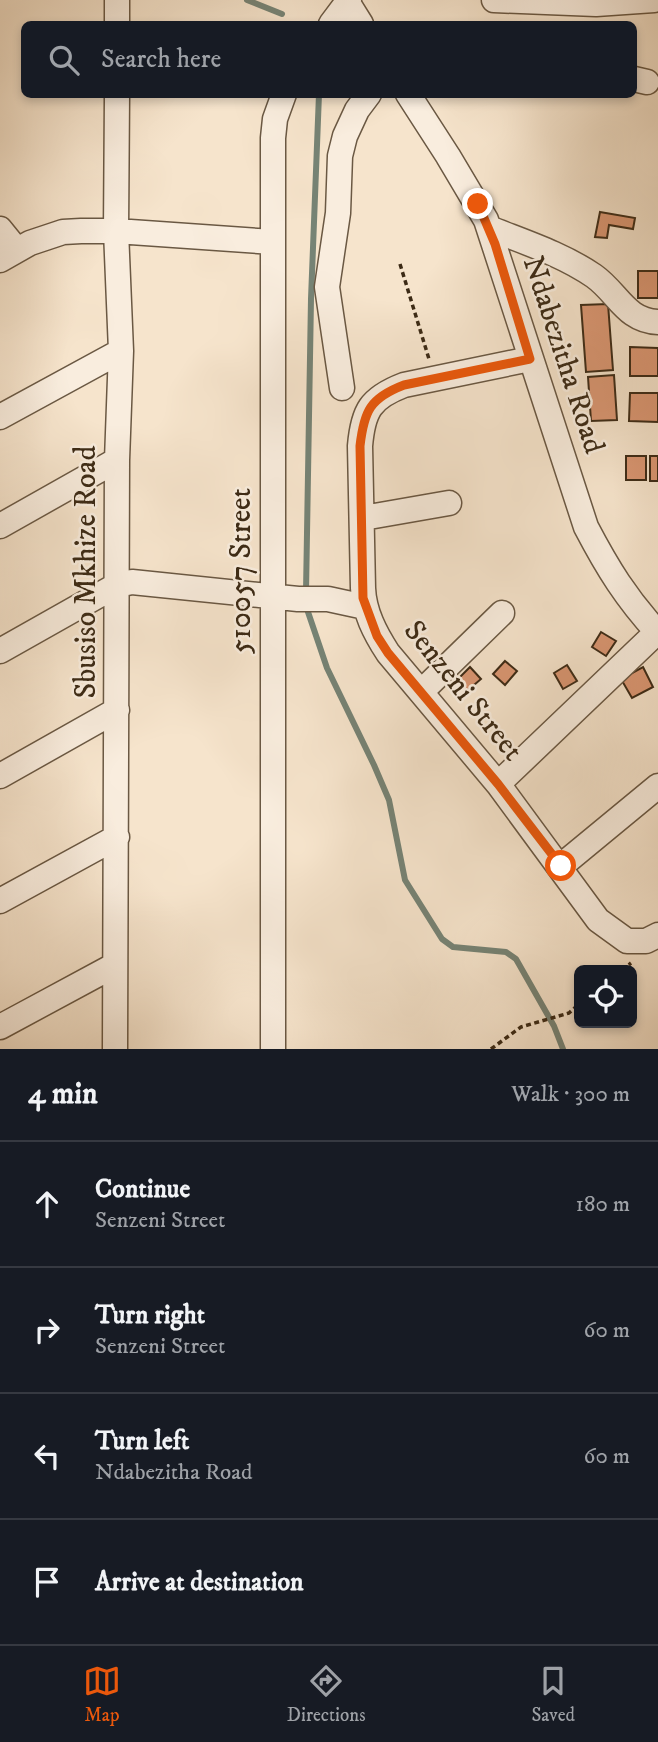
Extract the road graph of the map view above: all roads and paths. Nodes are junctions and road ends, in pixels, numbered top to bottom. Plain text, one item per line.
1 (117, 0) edge
2 (494, 0) edge
3 (654, 0) edge
4 (347, 1) edge
5 (117, 21) edge
6 (333, 21) edge
7 (359, 21) edge
8 (117, 98) edge
9 (283, 98) edge
10 (366, 98) edge
11 (413, 98) edge
12 (489, 228) junction
13 (0, 229) edge
14 (116, 231) junction
15 (273, 242) junction
16 (8, 255) edge
17 (400, 264) dead end
18 (658, 321) edge
19 (121, 351) junction
20 (530, 359) junction
21 (435, 377) junction
22 (342, 388) dead end
23 (0, 417) edge
24 (117, 460) junction
25 (449, 503) dead end
26 (363, 518) junction
27 (0, 526) edge
28 (117, 585) junction
29 (272, 596) junction
30 (365, 607) junction
31 (502, 613) dead end
32 (657, 633) edge
33 (0, 651) edge
34 (421, 692) junction
35 (117, 710) junction
36 (0, 776) edge
37 (498, 784) junction
38 (658, 786) edge
39 (117, 837) junction
40 (561, 866) junction
41 (0, 901) edge
42 (658, 935) edge
43 (115, 965) junction
44 (574, 1008) edge
45 (0, 1027) edge
46 (115, 1049) edge
47 (273, 1049) edge
48 (491, 1049) edge

1 - 5 street
2 - 3 street
4 - 6 street
4 - 7 street
8 - 14 street, Sbusiso Mkhize Road
9 - 15 street, 510057 Street
10 - 22 street
11 - 12 street, Ndabezitha Road
12 - 18 street
12 - 20 street, Ndabezitha Road
13 - 16 street
14 - 15 street
14 - 16 street
14 - 19 street, Sbusiso Mkhize Road
15 - 29 street, 510057 Street
17 - 21 path
19 - 23 street
19 - 24 street, Sbusiso Mkhize Road
20 - 21 street, Senzeni Street
20 - 32 street, Ndabezitha Road
21 - 26 street, Senzeni Street
24 - 27 street
24 - 28 street, Sbusiso Mkhize Road
25 - 26 street
26 - 30 street, Senzeni Street
28 - 29 street
28 - 33 street
28 - 35 street, Sbusiso Mkhize Road
29 - 30 street
29 - 47 street, 510057 Street
30 - 34 street, Senzeni Street
31 - 34 street
32 - 37 street
34 - 37 street, Senzeni Street
35 - 36 street
35 - 39 street, Sbusiso Mkhize Road
37 - 40 street, Senzeni Street
38 - 40 street
39 - 41 street
39 - 43 street, Sbusiso Mkhize Road
40 - 42 street, Senzeni Street
43 - 45 street
43 - 46 street, Sbusiso Mkhize Road
44 - 48 path

